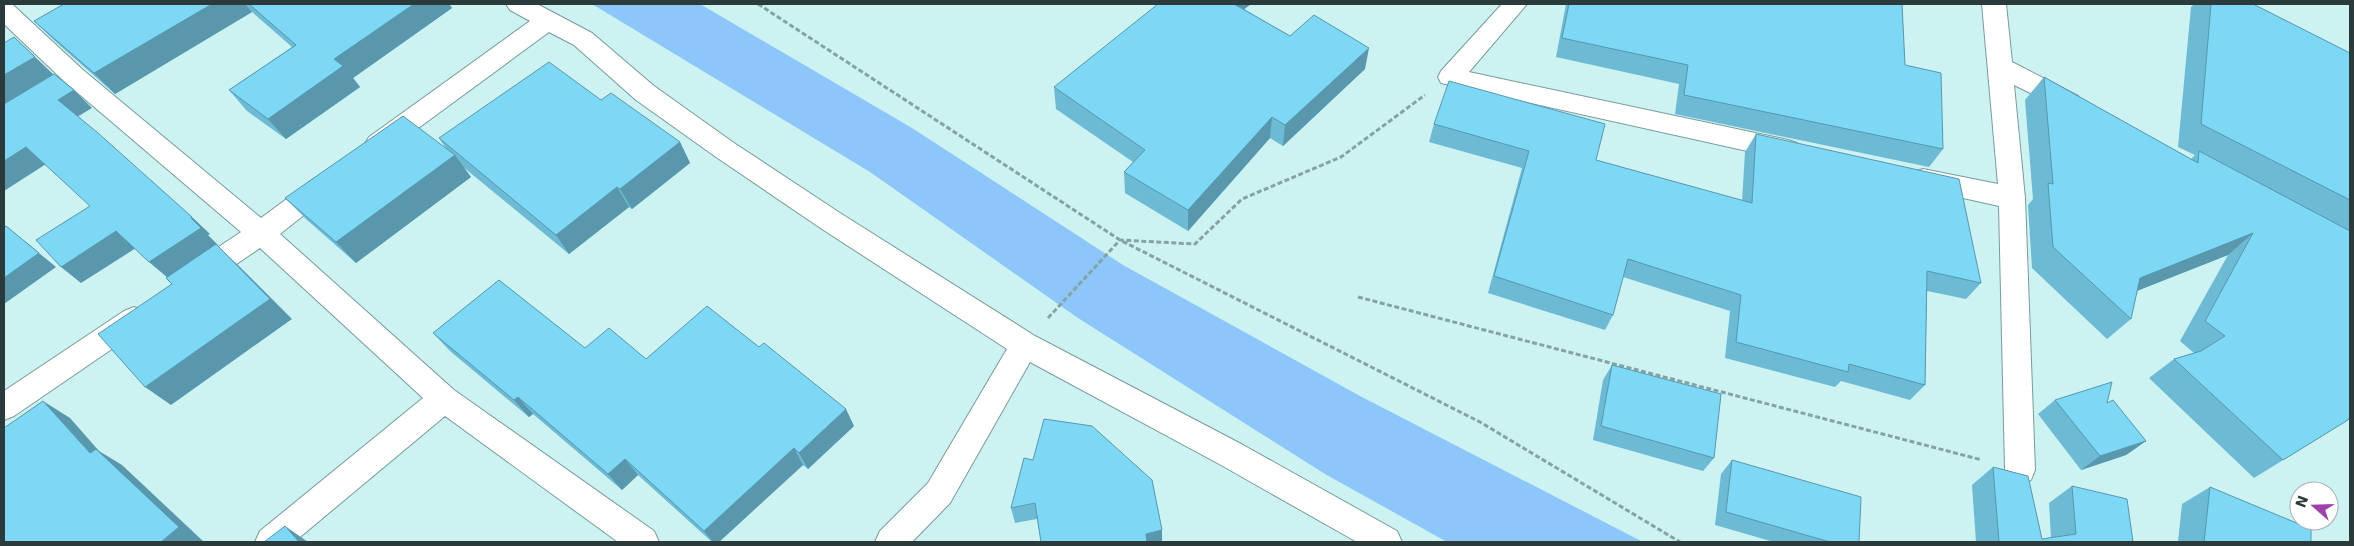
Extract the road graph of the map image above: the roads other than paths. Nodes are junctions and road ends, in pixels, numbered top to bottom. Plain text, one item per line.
1 (518, 4) edge
2 (1515, 4) edge
3 (1994, 4) edge
4 (4, 10) edge
5 (547, 21) junction
6 (1999, 66) junction
7 (74, 76) junction
8 (50, 90) edge
9 (2087, 112) edge
10 (1808, 154) edge
11 (1896, 173) edge
12 (2012, 198) junction
13 (261, 233) junction
14 (181, 287) edge
15 (156, 303) edge
16 (1025, 345) junction
17 (444, 399) junction
18 (4, 406) edge
19 (2020, 470) road end
20 (271, 542) edge
21 (643, 542) edge
22 (891, 542) edge
23 (1386, 542) edge

1 - 5 street
2 - 10 street
3 - 6 street
4 - 7 street
5 - 13 street
5 - 16 street
6 - 9 street
6 - 12 street
7 - 8 street
7 - 13 street
11 - 12 street
12 - 19 street
13 - 14 street
13 - 17 street
15 - 18 street
16 - 22 street
16 - 23 street
17 - 20 street
17 - 21 street

